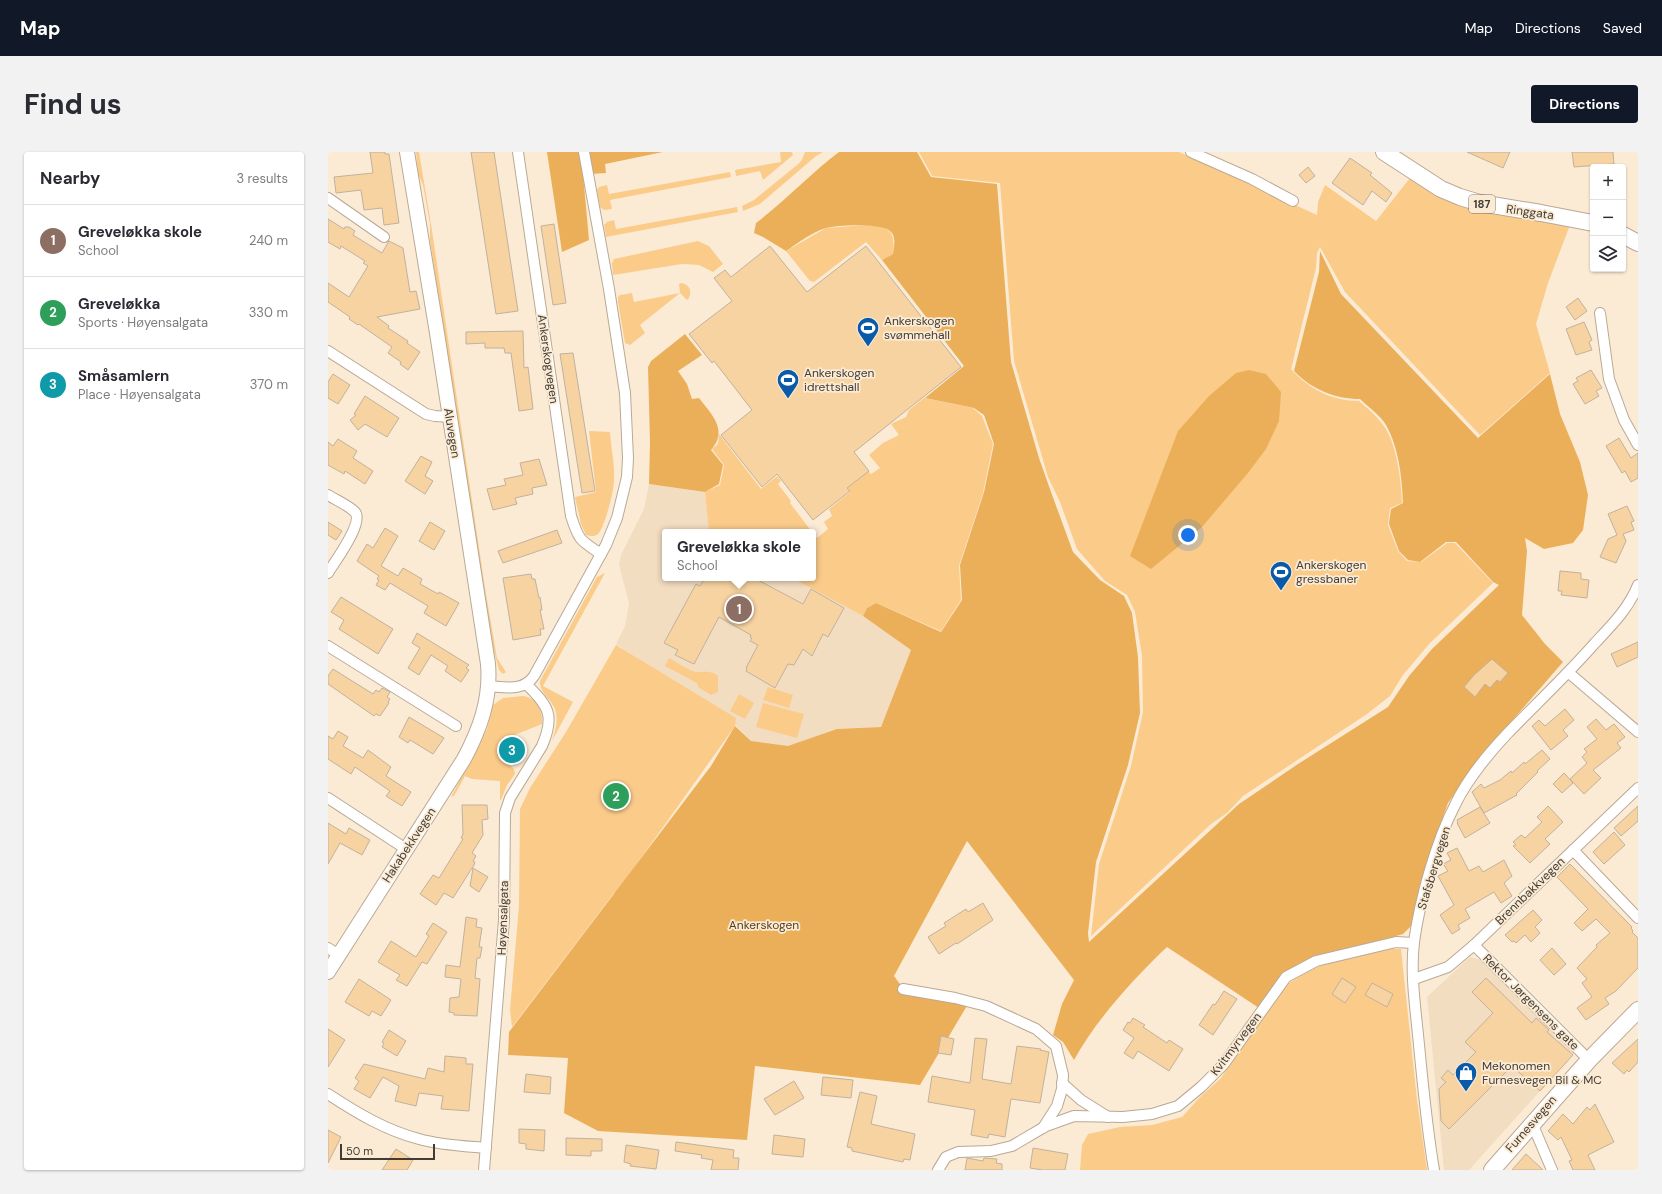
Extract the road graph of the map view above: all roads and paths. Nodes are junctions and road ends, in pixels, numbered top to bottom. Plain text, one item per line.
1 (407, 152) edge
2 (518, 152) edge
3 (584, 152) edge
4 (1191, 152) edge
5 (1384, 152) edge
6 (328, 198) edge
7 (1293, 200) dead end
8 (1590, 222) edge
9 (384, 236) dead end
10 (1625, 236) edge
11 (1638, 242) edge
12 (1600, 312) dead end
13 (328, 351) edge
14 (450, 417) junction
15 (1638, 445) edge
16 (328, 495) edge
17 (601, 554) junction
18 (328, 573) edge
19 (1638, 585) edge
20 (328, 646) edge
21 (1569, 673) junction
22 (526, 684) junction
23 (489, 686) junction
24 (484, 715) joint
25 (456, 726) dead end
26 (1638, 732) edge
27 (1638, 788) edge
28 (328, 798) edge
29 (406, 849) junction
30 (1573, 850) junction
31 (1638, 918) edge
32 (1414, 943) junction
33 (1474, 945) junction
34 (333, 952) edge
35 (328, 972) edge
36 (1414, 979) junction
37 (903, 989) dead end
38 (1638, 1010) edge
39 (1588, 1060) junction
40 (1062, 1083) junction
41 (328, 1094) edge
42 (1108, 1117) junction
43 (1532, 1123) junction
44 (1043, 1128) junction
45 (486, 1148) junction
46 (484, 1170) edge
47 (938, 1170) edge
48 (1434, 1170) edge
49 (1492, 1170) edge
50 (1552, 1170) edge

1 - 14 main road, Aluvegen
2 - 17 street, Ankerskogvegen
3 - 17 street
4 - 7 street
5 - 8 main road, Ringgata / 187
6 - 9 street
10 - 11 main road
12 - 15 street
13 - 14 street
14 - 23 main road, Aluvegen
16 - 18 street
17 - 22 street
19 - 21 street, Stafsbergvegen
20 - 25 street
21 - 26 street
21 - 32 street, Stafsbergvegen
22 - 23 street
22 - 45 street, Høyensalgata
23 - 24 main road, Aluvegen
24 - 29 main road, Hakabekkvegen
27 - 30 street, Brennbakkvegen
28 - 29 street
29 - 34 main road, Hakabekkvegen
30 - 31 street
30 - 33 street, Brennbakkvegen
32 - 36 street, Stafsbergvegen
32 - 42 street, Kvitmyrvegen
33 - 36 street, Brennbakkvegen
33 - 39 street, Rektor Jørgensens gate
34 - 35 main road, Hakabekkvegen
36 - 48 street, Stafsbergvegen
37 - 40 street
38 - 39 main road, Furnesvegen
39 - 43 main road, Furnesvegen
40 - 42 street
40 - 44 street
41 - 45 street
42 - 44 street, Kvitmyrvegen
43 - 49 main road, Furnesvegen
43 - 50 street
44 - 47 street, Kvitmyrvegen
45 - 46 street, Høyensalgata

